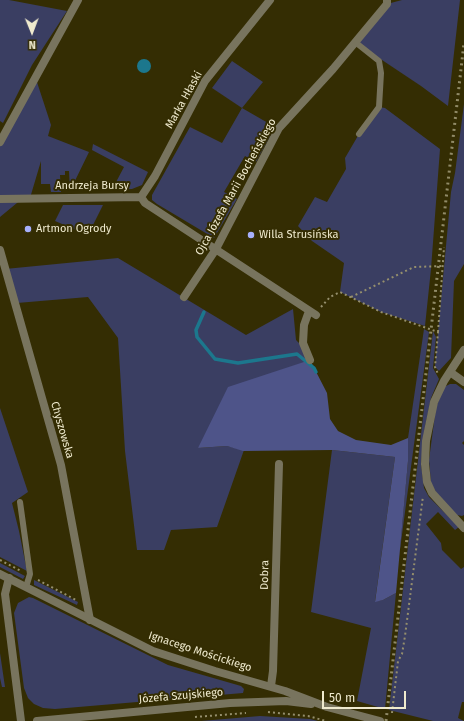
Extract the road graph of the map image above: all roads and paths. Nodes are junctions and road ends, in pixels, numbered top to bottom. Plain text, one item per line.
1 (78, 0) edge
2 (270, 0) edge
3 (387, 0) edge
4 (355, 42) junction
5 (359, 134) dead end
6 (0, 142) edge
7 (141, 197) junction
8 (0, 199) edge
9 (444, 247) dead end
10 (216, 249) junction
11 (0, 250) edge
12 (443, 266) junction
13 (184, 297) dead end
14 (350, 297) junction
15 (312, 313) junction
16 (438, 332) junction
17 (464, 350) edge
18 (310, 360) dead end
19 (450, 372) junction
20 (444, 381) junction
21 (464, 382) edge
22 (279, 464) dead end
23 (430, 490) junction
24 (20, 502) dead end
25 (464, 528) edge
26 (0, 560) edge
27 (0, 574) edge
28 (29, 576) junction
29 (9, 578) junction
30 (26, 587) junction
31 (81, 602) dead end
32 (90, 620) junction
33 (271, 686) junction
34 (327, 707) junction
35 (265, 712) dead end
36 (250, 713) dead end
37 (392, 713) dead end
38 (117, 717) edge
39 (190, 717) dead end
40 (21, 721) edge
41 (37, 721) edge
42 (326, 721) edge
43 (380, 721) edge

1 - 6 street
2 - 7 street, Marka Hłaski
3 - 4 street, Ojca Józefa Marii Bocheńskiego
4 - 5 lane
4 - 10 street, Ojca Józefa Marii Bocheńskiego
7 - 8 street, Andrzeja Bursy
7 - 10 street, Andrzeja Bursy
9 - 12 path
10 - 13 street, Ojca Józefa Marii Bocheńskiego
10 - 15 street, Andrzeja Bursy
11 - 32 street, Chyszowska
12 - 14 path
12 - 16 path
14 - 15 path
14 - 16 path
15 - 18 street
16 - 20 path
17 - 19 street
19 - 20 street
19 - 21 street
20 - 23 street
22 - 33 street, Dobra
23 - 25 street
23 - 37 path
24 - 28 lane
26 - 28 path
27 - 29 street, Ignacego Mościckiego
28 - 30 lane
28 - 31 path
29 - 30 street, Ignacego Mościckiego
29 - 40 street
30 - 32 street, Ignacego Mościckiego
32 - 33 street, Ignacego Mościckiego
33 - 34 street, Ignacego Mościckiego
34 - 38 street, Józefa Szujskiego
34 - 43 street, Ignacego Mościckiego
35 - 42 path
36 - 39 path
38 - 41 street, Józefa Szujskiego

